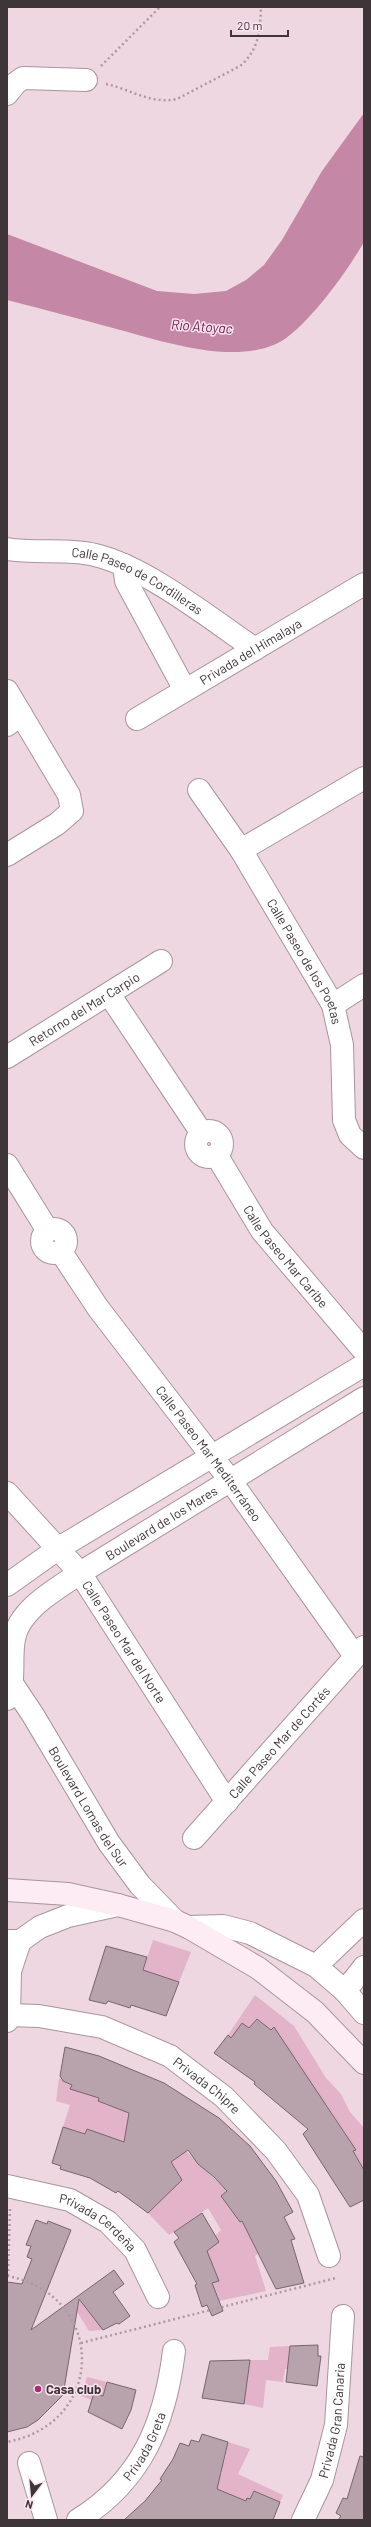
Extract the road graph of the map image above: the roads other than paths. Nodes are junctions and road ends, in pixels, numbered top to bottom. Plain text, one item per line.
1 (86, 80) road end
2 (7, 94) edge
3 (7, 549) edge
4 (124, 565) junction
5 (364, 584) edge
6 (255, 649) junction
7 (186, 690) junction
8 (7, 691) edge
9 (14, 719) edge
10 (137, 719) dead end
11 (364, 778) edge
12 (199, 790) dead end
13 (241, 850) junction
14 (7, 855) edge
15 (161, 961) dead end
16 (364, 985) edge
17 (109, 994) junction
18 (333, 1006) junction
19 (7, 1057) edge
20 (364, 1148) edge
21 (7, 1165) edge
22 (364, 1351) edge
23 (364, 1365) edge
24 (364, 1398) edge
25 (210, 1457) junction
26 (230, 1480) junction
27 (7, 1493) edge
28 (58, 1548) junction
29 (80, 1573) junction
30 (7, 1585) edge
31 (360, 1652) edge
32 (9, 1687) edge
33 (227, 1802) junction
34 (194, 1838) dead end
35 (7, 1890) edge
36 (118, 1905) junction
37 (364, 1920) edge
38 (181, 1924) junction
39 (14, 1941) edge
40 (316, 1966) junction
41 (364, 1967) edge
42 (345, 1991) junction
43 (364, 2013) edge
44 (8, 2017) edge
45 (364, 2063) edge
46 (9, 2186) edge
47 (329, 2256) dead end
48 (158, 2297) dead end
49 (343, 2316) dead end
50 (174, 2351) dead end
51 (29, 2463) dead end
52 (46, 2520) edge
53 (78, 2520) edge
54 (303, 2520) edge

1 - 2 street
3 - 4 street, Calle Paseo de Cordilleras
4 - 6 street, Calle Paseo de Cordilleras
4 - 7 street
5 - 6 street, Privada del Himalaya
6 - 7 street, Privada del Himalaya
7 - 10 street, Privada del Himalaya
8 - 9 street
9 - 14 street
11 - 13 street
12 - 13 street, Calle Paseo de los Poetas
13 - 18 street, Calle Paseo de los Poetas
15 - 17 street, Retorno del Mar Carpio
16 - 18 street
17 - 19 street, Retorno del Mar Carpio
17 - 22 street, Calle Paseo Mar Caribe
18 - 20 street, Calle Paseo de los Poetas
21 - 25 street, Calle Paseo Mar Mediterráneo
23 - 25 street
24 - 26 street, Boulevard de los Mares
25 - 26 street, Calle Paseo Mar Mediterráneo
25 - 28 street
26 - 29 street, Boulevard de los Mares
26 - 31 street, Calle Paseo Mar Mediterráneo
27 - 28 street, Calle Paseo Mar del Norte
28 - 29 street, Calle Paseo Mar del Norte
28 - 30 street
29 - 32 street, Boulevard de los Mares
29 - 33 street, Calle Paseo Mar del Norte
31 - 33 street, Calle Paseo Mar de Cortés
32 - 38 street, Boulevard Lomas del Sur
33 - 34 street, Calle Paseo Mar de Cortés
35 - 36 street
36 - 38 street
36 - 39 street
37 - 40 street
38 - 40 street
38 - 45 street
39 - 44 street
40 - 42 street
41 - 42 street
42 - 43 street
44 - 47 street, Privada Chipre
46 - 48 street, Privada Cerdeña
49 - 54 street, Privada Gran Canaria
50 - 53 street, Privada Greta
51 - 52 street

